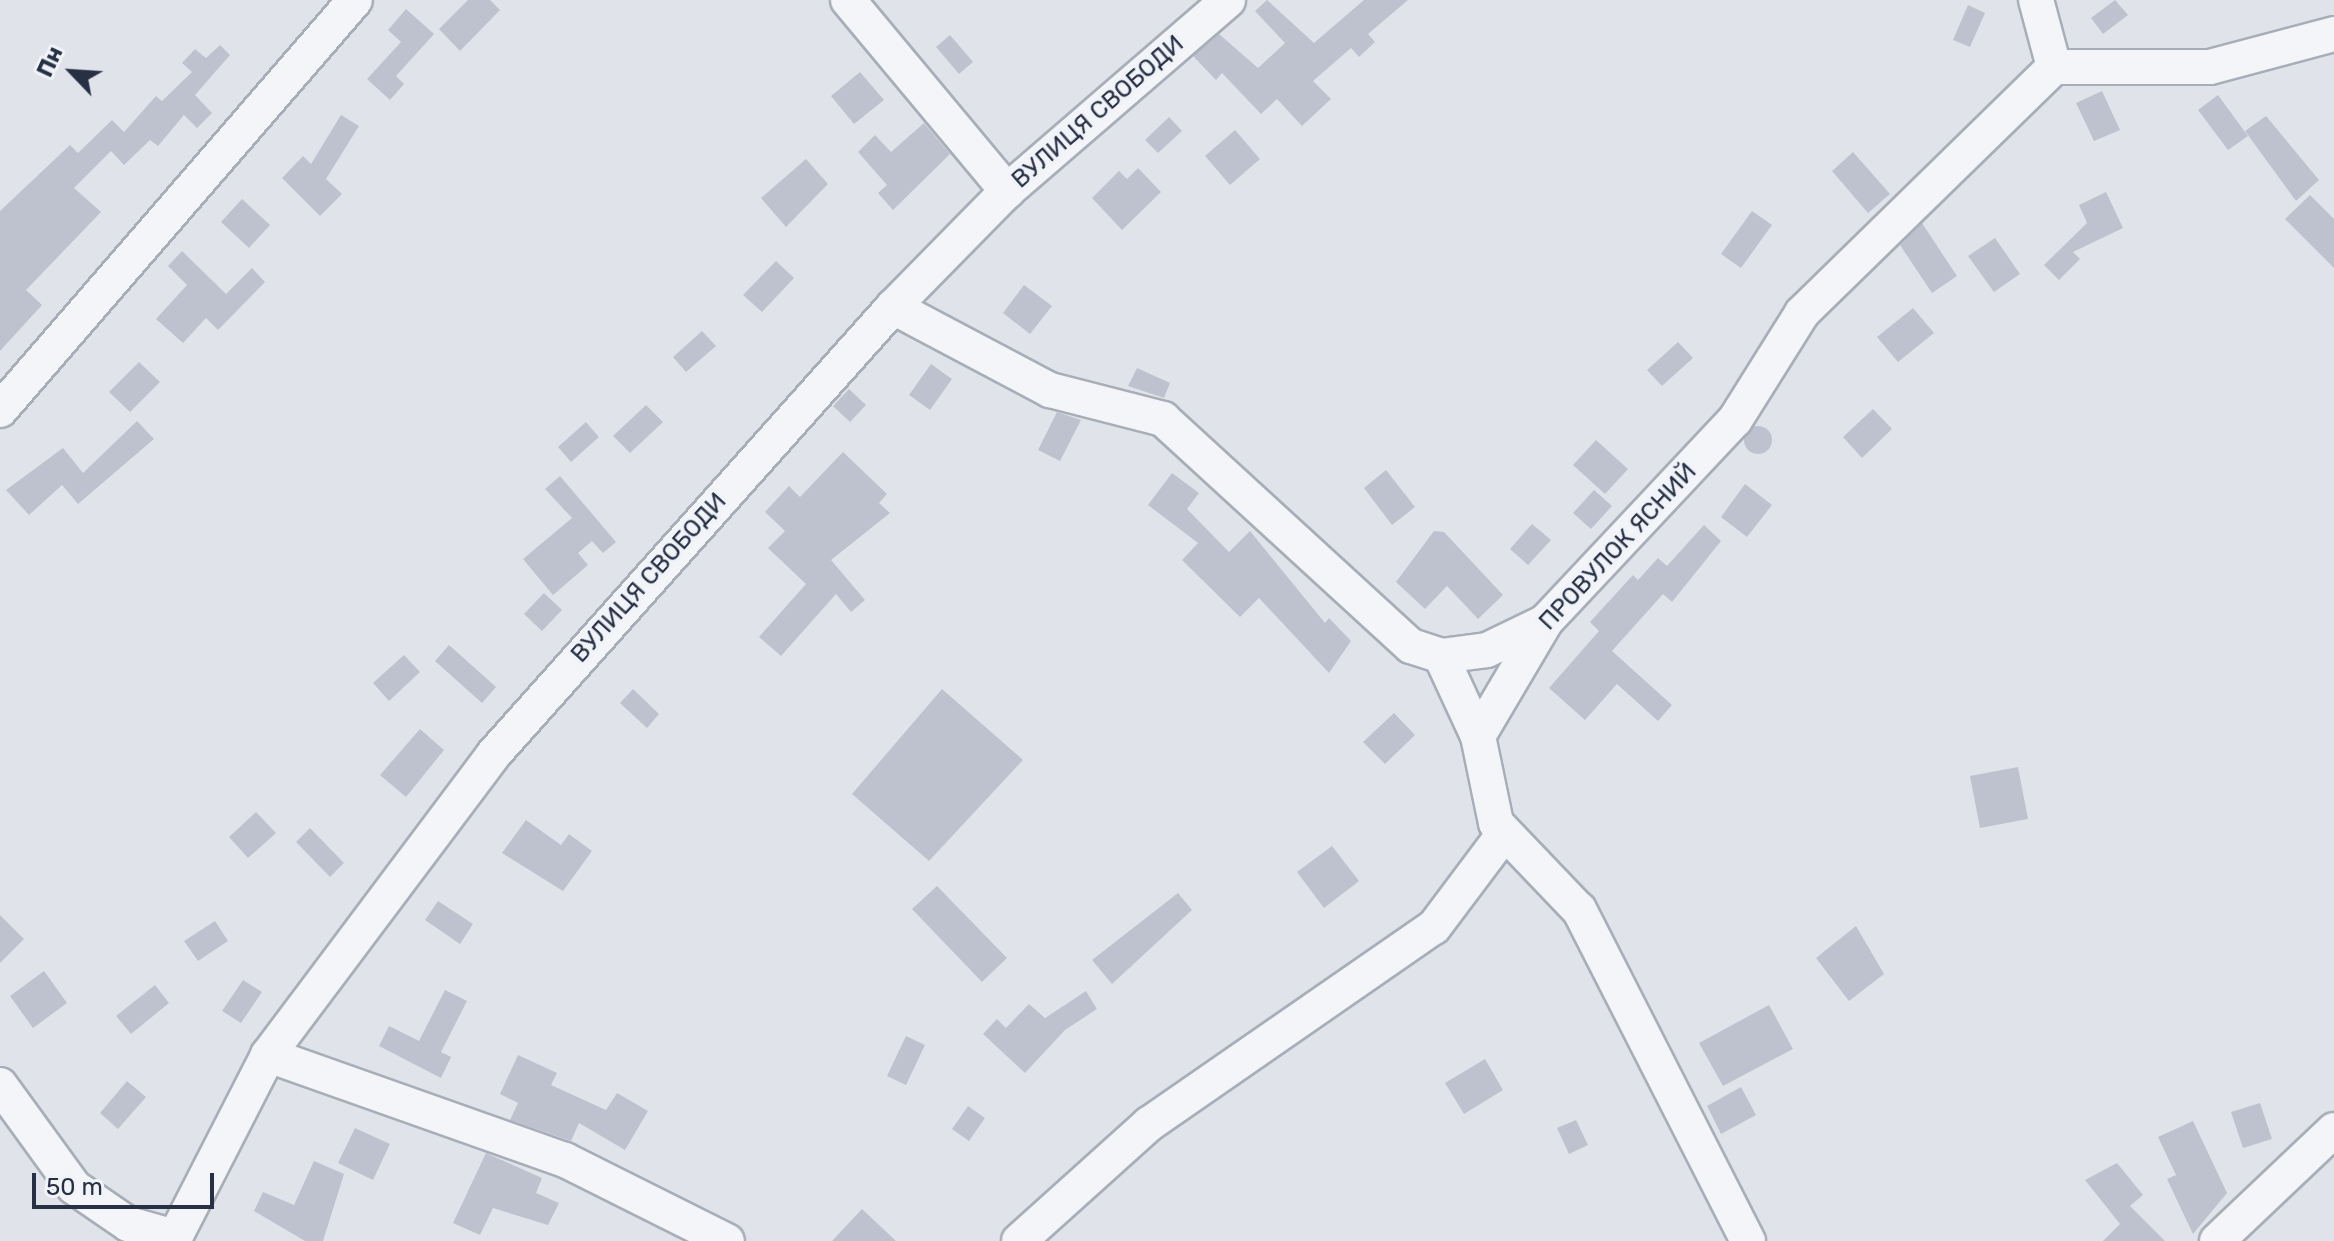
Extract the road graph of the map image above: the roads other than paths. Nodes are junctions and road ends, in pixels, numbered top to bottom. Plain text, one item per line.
1 (355, 0) edge
2 (848, 0) edge
3 (1228, 0) edge
4 (2036, 0) edge
5 (2334, 34) edge
6 (2054, 67) junction
7 (1007, 191) junction
8 (893, 307) junction
9 (0, 410) edge
10 (1546, 621) junction
11 (1441, 656) junction
12 (1478, 736) junction
13 (1503, 835) junction
14 (268, 1055) junction
15 (0, 1085) edge
16 (2334, 1130) edge
17 (115, 1233) edge
18 (174, 1239) edge
19 (727, 1241) edge
20 (1019, 1241) edge
21 (1748, 1241) edge
22 (2217, 1241) edge

1 - 9 street
2 - 7 street
3 - 7 street, ВУЛИЦЯ СВОБОДИ
4 - 6 street
5 - 6 street
6 - 10 street, ПРОВУЛОК ЯСНИЙ
7 - 8 street, ВУЛИЦЯ СВОБОДИ
8 - 11 street
8 - 14 street, ВУЛИЦЯ СВОБОДИ
10 - 11 street
10 - 12 street, ПРОВУЛОК ЯСНИЙ
11 - 12 street
12 - 13 street
13 - 20 street
13 - 21 street
14 - 18 street, ВУЛИЦЯ СВОБОДИ
14 - 19 street
15 - 17 street
16 - 22 street
17 - 18 street

